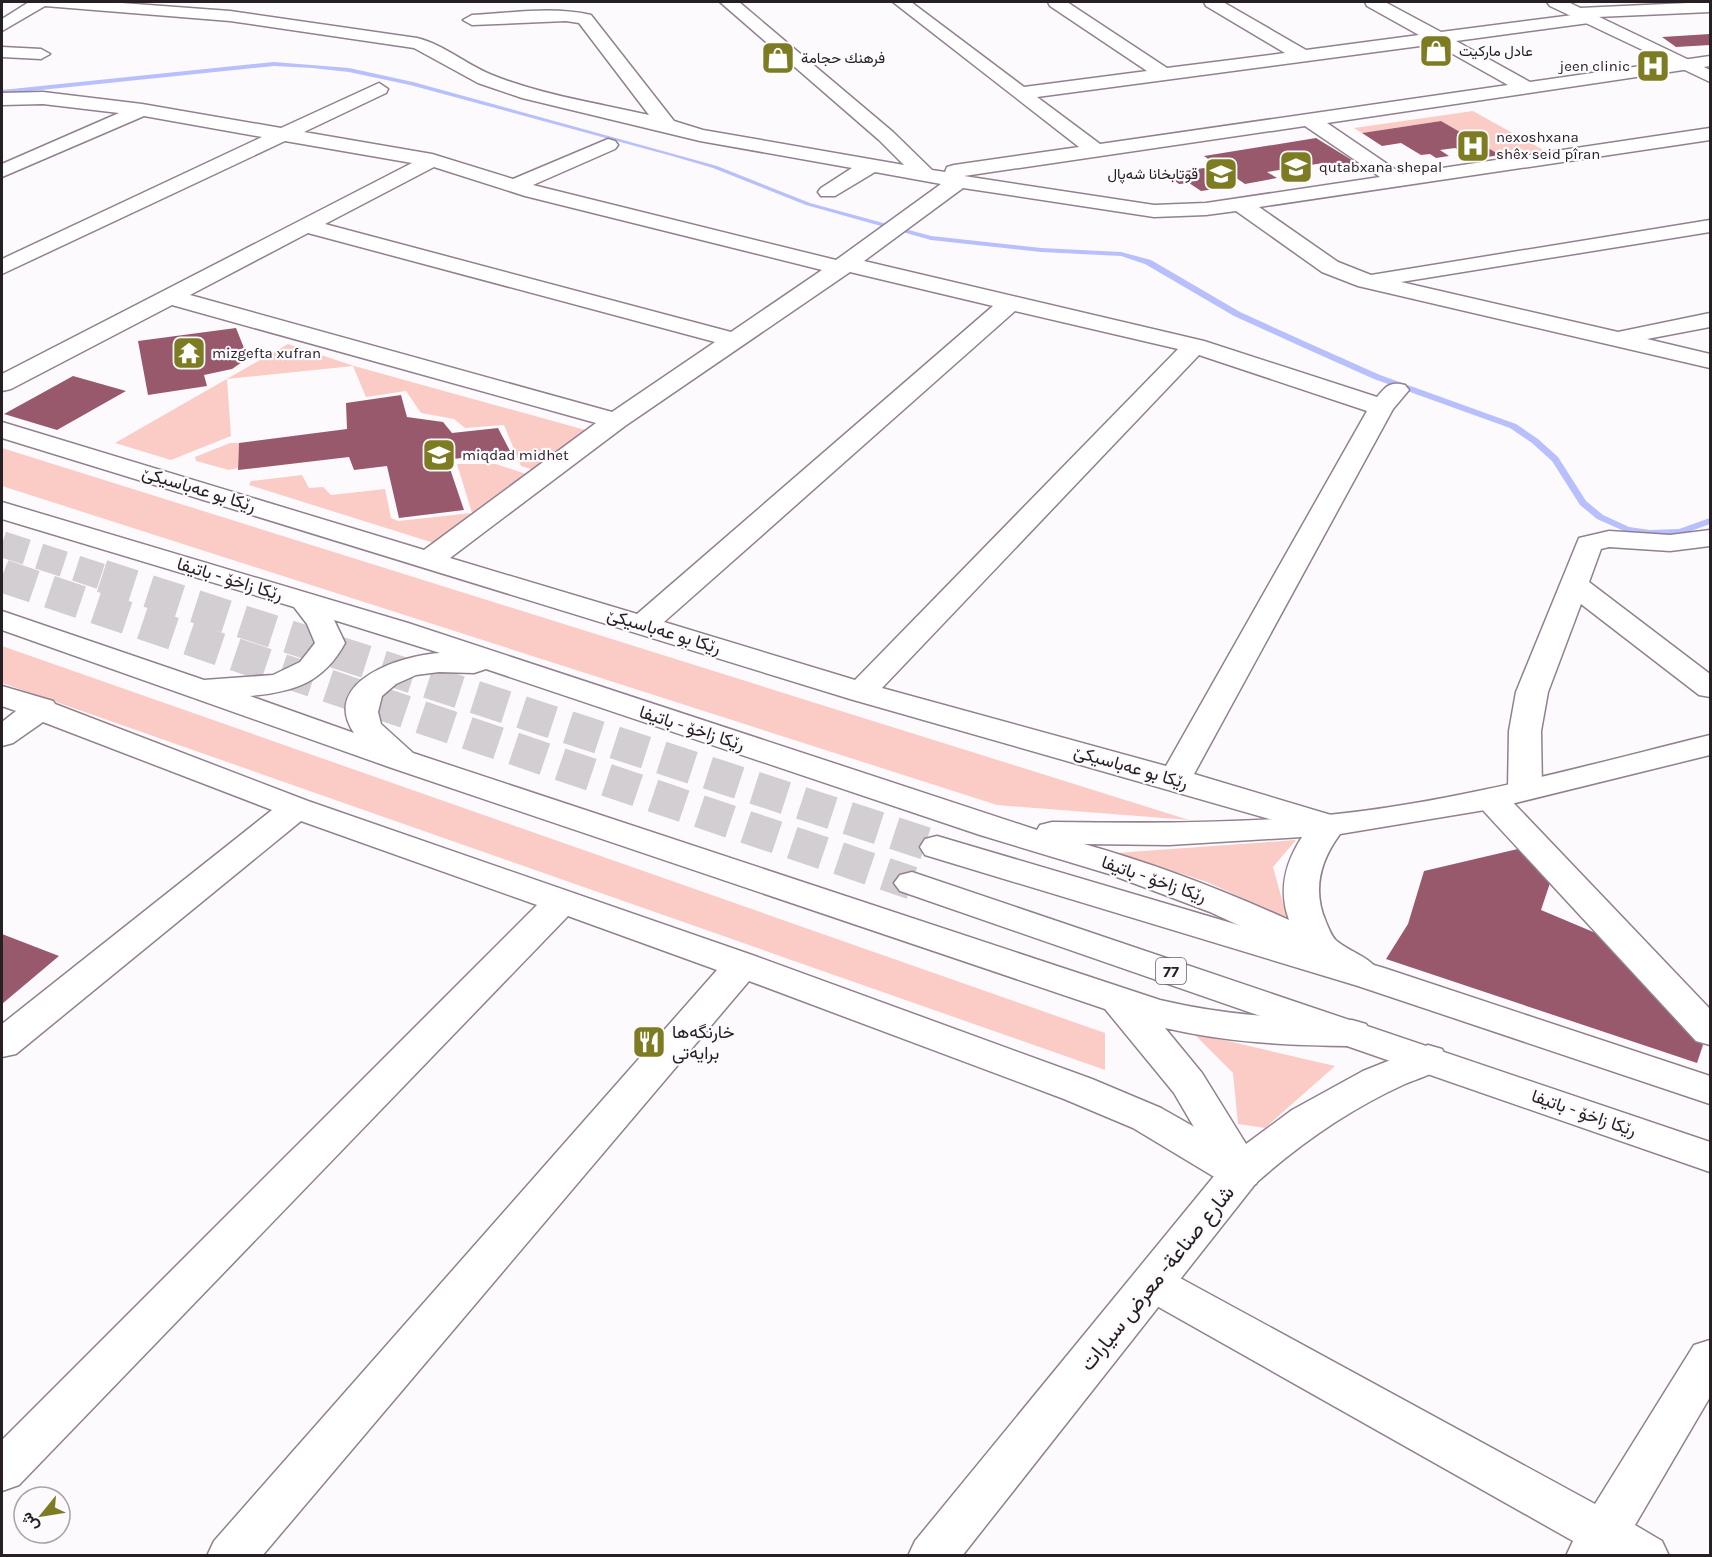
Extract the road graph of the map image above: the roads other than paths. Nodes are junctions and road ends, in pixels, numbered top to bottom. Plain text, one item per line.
1 (40, 2) edge
2 (48, 2) edge
3 (496, 2) edge
4 (729, 2) edge
5 (901, 2) edge
6 (1056, 2) edge
7 (1212, 2) edge
8 (1373, 2) edge
9 (1556, 2) edge
10 (270, 7) dead end
11 (1710, 7) edge
12 (1584, 15) junction
13 (256, 19) junction
14 (472, 20) junction
15 (2, 26) edge
16 (1442, 39) junction
17 (431, 47) junction
18 (2, 51) edge
19 (41, 54) dead end
20 (1304, 56) junction
21 (1710, 62) edge
22 (1683, 63) junction
23 (1165, 75) junction
24 (1710, 77) edge
25 (1526, 87) junction
26 (379, 89) dead end
27 (1021, 93) junction
28 (2, 99) edge
29 (142, 110) junction
30 (1306, 118) junction
31 (667, 124) junction
32 (283, 133) junction
33 (1710, 134) edge
34 (886, 136) junction
35 (608, 145) dead end
36 (1094, 149) junction
37 (835, 158) junction
38 (432, 160) junction
39 (872, 165) junction
40 (2, 171) edge
41 (926, 175) junction
42 (1398, 180) junction
43 (959, 181) junction
44 (514, 186) junction
45 (828, 192) dead end
46 (1240, 204) junction
47 (306, 226) junction
48 (1710, 226) edge
49 (843, 266) junction
50 (2, 267) edge
51 (1366, 281) junction
52 (171, 297) junction
53 (1010, 303) junction
54 (1710, 320) edge
55 (1612, 338) junction
56 (735, 340) junction
57 (1195, 346) junction
58 (1710, 361) edge
59 (2, 384) edge
60 (616, 421) junction
61 (2, 430) edge
62 (2, 510) edge
63 (1706, 543) edge
64 (430, 559) junction
65 (1574, 585) junction
66 (304, 601) junction
67 (2, 620) edge
68 (643, 625) junction
69 (509, 666) junction
70 (188, 686) junction
71 (1710, 688) edge
72 (861, 692) junction
73 (2, 695) edge
74 (42, 708) junction
75 (2, 736) edge
76 (1709, 747) edge
77 (401, 760) junction
78 (1175, 779) junction
79 (1525, 789) junction
80 (1491, 800) junction
81 (296, 808) junction
82 (1329, 825) junction
83 (992, 828) junction
84 (937, 847) tunnel mouth
85 (912, 883) tunnel mouth
86 (561, 902) junction
87 (1322, 949) junction
88 (742, 965) junction
89 (1371, 977) junction
90 (1117, 1000) junction
91 (1710, 1032) edge
92 (1354, 1033) junction
93 (2, 1044) edge
94 (1428, 1059) junction
95 (1708, 1086) edge
96 (1710, 1156) edge
97 (1241, 1172) junction
98 (1154, 1284) junction
99 (1710, 1358) edge
100 (2, 1471) edge
101 (1597, 1544) edge
102 (946, 1551) edge
103 (231, 1556) edge
104 (1645, 1556) edge

1 - 15 main road
2 - 13 main road
3 - 14 main road
4 - 34 main road
5 - 27 main road
6 - 23 main road
7 - 20 main road
8 - 16 main road
9 - 12 main road
10 - 13 main road
11 - 12 main road
12 - 16 main road
12 - 22 main road
13 - 17 main road
14 - 17 main road
14 - 31 main road
16 - 20 main road
16 - 25 main road
17 - 31 main road
18 - 19 main road
20 - 23 main road
21 - 22 main road
22 - 24 main road
22 - 25 main road
23 - 27 main road
25 - 30 main road
26 - 32 main road
27 - 36 main road
28 - 29 main road
29 - 32 main road
29 - 40 main road
30 - 36 main road
30 - 42 main road
31 - 37 main road
32 - 38 main road
32 - 50 main road
33 - 42 main road
34 - 37 main road
34 - 41 main road
35 - 44 main road
36 - 41 main road
37 - 39 main road
38 - 44 main road
38 - 47 main road
39 - 41 main road
39 - 45 main road
41 - 43 main road
42 - 46 main road
43 - 46 main road
43 - 49 main road
44 - 49 main road
46 - 51 main road
47 - 52 main road
47 - 56 main road
48 - 51 main road
49 - 53 main road
49 - 56 main road
51 - 55 main road
52 - 59 main road
52 - 60 main road
53 - 57 main road
53 - 68 main road
54 - 55 main road
55 - 58 main road
56 - 60 main road
57 - 72 main road
57 - 78 main road
60 - 64 main road
61 - 64 main road, رێكا بو عه‌باسيكێ
62 - 66 main road, رێکا زاخۆ - باتیفا
63 - 65 main road
64 - 68 main road, رێكا بو عه‌باسيكێ
65 - 71 main road
65 - 79 main road
66 - 69 main road, رێکا زاخۆ - باتیفا
66 - 70 main road
67 - 70 main road
68 - 72 main road, رێكا بو عه‌باسيكێ
69 - 77 main road
69 - 83 main road, رێکا زاخۆ - باتیفا
70 - 77 main road
72 - 78 main road, رێكا بو عه‌باسيكێ
73 - 74 main road
74 - 75 main road
74 - 81 main road
76 - 79 main road
77 - 90 main road
78 - 82 main road, رێكا بو عه‌باسيكێ
79 - 80 main road
80 - 82 main road
80 - 91 main road
81 - 86 main road
81 - 93 main road
82 - 83 main road
82 - 87 main road
83 - 87 main road, رێکا زاخۆ - باتیفا
84 - 89 main road, رێکا زاخۆ - باتیفا
85 - 92 main road, رێکا زاخۆ - باتیفا / 77
86 - 88 main road
86 - 100 main road
87 - 89 main road, رێکا زاخۆ - باتیفا
88 - 97 main road
88 - 103 main road
89 - 95 main road, رێکا زاخۆ - باتیفا
90 - 92 main road
90 - 97 main road
92 - 94 main road, رێکا زاخۆ - باتیفا / 77
94 - 96 main road, رێکا زاخۆ - باتیفا / 77
94 - 97 main road, شارع صناعة- معرض سيارات
97 - 98 main road, شارع صناعة- معرض سيارات
98 - 101 main road
98 - 102 main road, شارع صناعة- معرض سيارات
99 - 101 main road
101 - 104 main road

